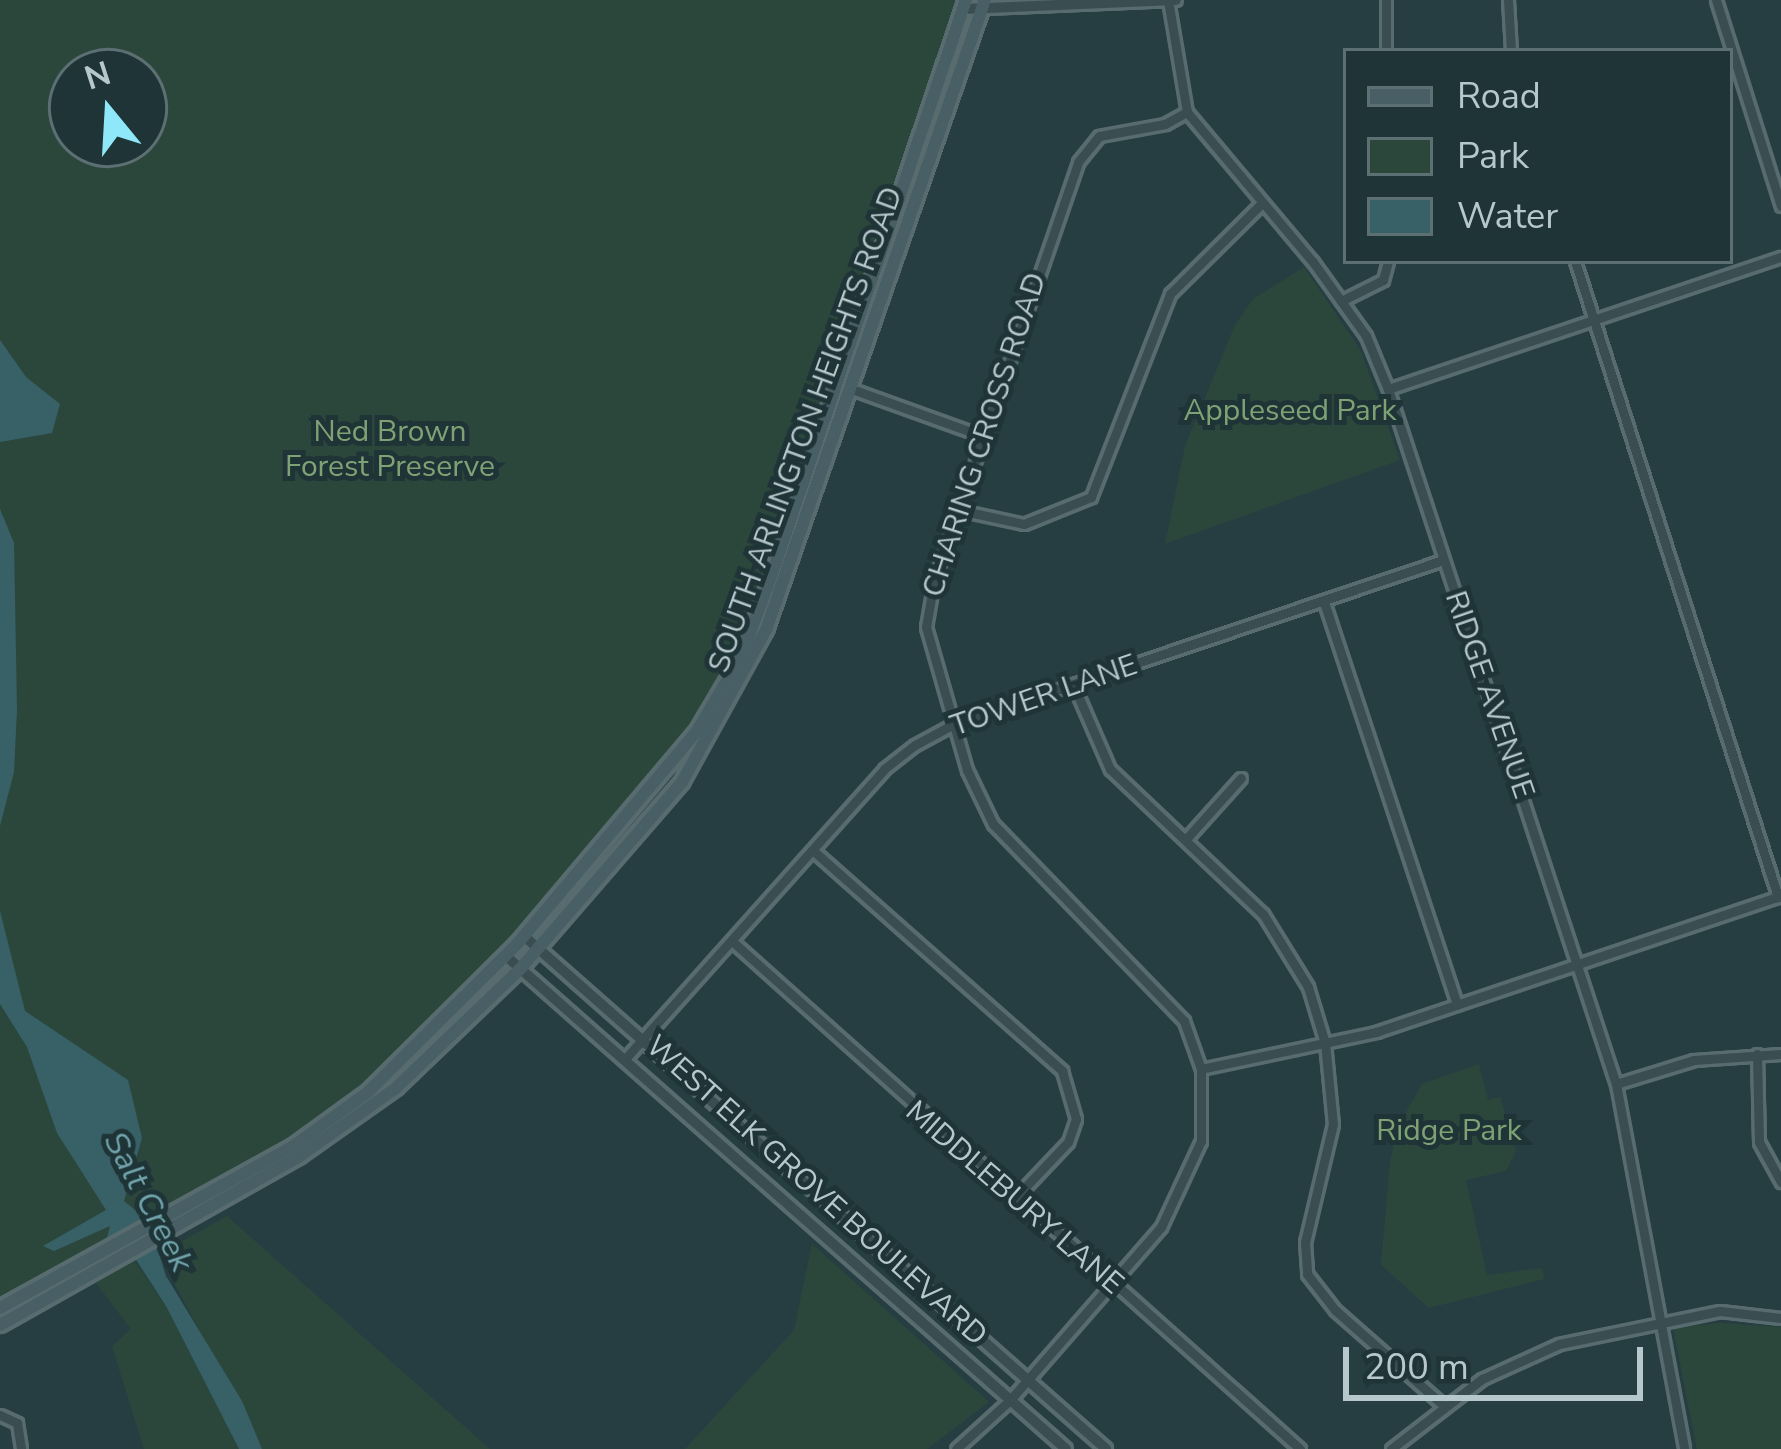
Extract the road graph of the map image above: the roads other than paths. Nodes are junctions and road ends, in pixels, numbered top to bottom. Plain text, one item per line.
1 (1170, 0) edge
2 (1386, 0) edge
3 (1508, 0) edge
4 (1716, 0) edge
5 (964, 5) edge
6 (983, 6) edge
7 (1386, 48) edge
8 (1511, 48) edge
9 (1731, 48) edge
10 (1733, 54) edge
11 (1187, 112) junction
12 (1260, 205) junction
13 (1781, 206) edge
14 (1781, 256) edge
15 (1387, 264) edge
16 (1576, 264) edge
17 (1341, 301) junction
18 (1593, 320) junction
19 (849, 388) junction
20 (1388, 389) junction
21 (982, 436) junction
22 (959, 510) junction
23 (1443, 560) junction
24 (1324, 602) junction
25 (1073, 684) junction
26 (952, 725) junction
27 (1240, 778) dead end
28 (1186, 839) junction
29 (816, 853) junction
30 (1779, 896) edge
31 (524, 936) junction
32 (733, 942) junction
33 (539, 948) junction
34 (506, 956) junction
35 (521, 968) junction
36 (1579, 968) junction
37 (1457, 1005) junction
38 (646, 1037) junction
39 (1325, 1043) junction
40 (1757, 1054) junction
41 (1781, 1054) edge
42 (626, 1058) junction
43 (1201, 1069) junction
44 (1616, 1084) junction
45 (1781, 1182) edge
46 (1014, 1199) junction
47 (161, 1226) junction
48 (111, 1254) junction
49 (1113, 1284) junction
50 (0, 1308) edge
51 (1781, 1318) edge
52 (1660, 1319) junction
53 (0, 1324) edge
54 (1027, 1381) junction
55 (1010, 1400) junction
56 (1443, 1405) junction
57 (0, 1415) edge
58 (22, 1449) edge
59 (956, 1449) edge
60 (1066, 1449) edge
61 (1106, 1449) edge
62 (1300, 1449) edge
63 (1391, 1449) edge
64 (1684, 1449) edge

1 - 6 street
1 - 11 street, RIDGE AVENUE
2 - 7 street
3 - 8 street
4 - 9 street
5 - 6 street
5 - 31 main road, SOUTH ARLINGTON HEIGHTS ROAD
6 - 19 main road, SOUTH ARLINGTON HEIGHTS ROAD
10 - 13 street
11 - 12 street, RIDGE AVENUE
11 - 21 street, CHARING CROSS ROAD
12 - 17 street, RIDGE AVENUE
12 - 22 street
14 - 18 street
15 - 17 street
16 - 18 street
17 - 20 street, RIDGE AVENUE
18 - 20 street
18 - 30 street
19 - 21 street
19 - 33 main road, SOUTH ARLINGTON HEIGHTS ROAD
20 - 23 street, RIDGE AVENUE
21 - 22 street, CHARING CROSS ROAD
22 - 26 street, CHARING CROSS ROAD
23 - 24 street, TOWER LANE
23 - 36 street, RIDGE AVENUE
24 - 25 street, TOWER LANE
24 - 37 street
25 - 26 street, TOWER LANE
25 - 28 street
26 - 29 street, TOWER LANE
26 - 43 street, CHARING CROSS ROAD
27 - 28 street
28 - 39 street
29 - 32 street, TOWER LANE
29 - 46 street
30 - 36 street
31 - 33 street, WEST ELK GROVE BOULEVARD
31 - 34 main road, SOUTH ARLINGTON HEIGHTS ROAD
32 - 38 street, TOWER LANE
32 - 46 street, MIDDLEBURY LANE
33 - 35 main road, SOUTH ARLINGTON HEIGHTS ROAD
33 - 38 street, WEST ELK GROVE BOULEVARD
34 - 35 street, WEST ELK GROVE BOULEVARD
34 - 47 main road, SOUTH ARLINGTON HEIGHTS ROAD
35 - 42 street, WEST ELK GROVE BOULEVARD
35 - 47 main road, SOUTH ARLINGTON HEIGHTS ROAD
36 - 37 street
36 - 44 street, RIDGE AVENUE
37 - 39 street
38 - 42 street, TOWER LANE
38 - 54 street, WEST ELK GROVE BOULEVARD
39 - 43 street
39 - 56 street
40 - 41 street
40 - 44 street
40 - 45 street
42 - 55 street, WEST ELK GROVE BOULEVARD
43 - 49 street, CHARING CROSS ROAD
44 - 52 street, RIDGE AVENUE
46 - 49 street, MIDDLEBURY LANE
47 - 48 main road, SOUTH ARLINGTON HEIGHTS ROAD
48 - 50 main road, SOUTH ARLINGTON HEIGHTS ROAD
48 - 53 main road, SOUTH ARLINGTON HEIGHTS ROAD
49 - 54 street, CHARING CROSS ROAD
49 - 62 street, MIDDLEBURY LANE
51 - 52 street
52 - 56 street
52 - 64 street, RIDGE AVENUE
54 - 55 street, CHARING CROSS ROAD
54 - 61 street, WEST ELK GROVE BOULEVARD
55 - 59 street, CHARING CROSS ROAD
55 - 60 street, WEST ELK GROVE BOULEVARD
56 - 63 street
57 - 58 street

